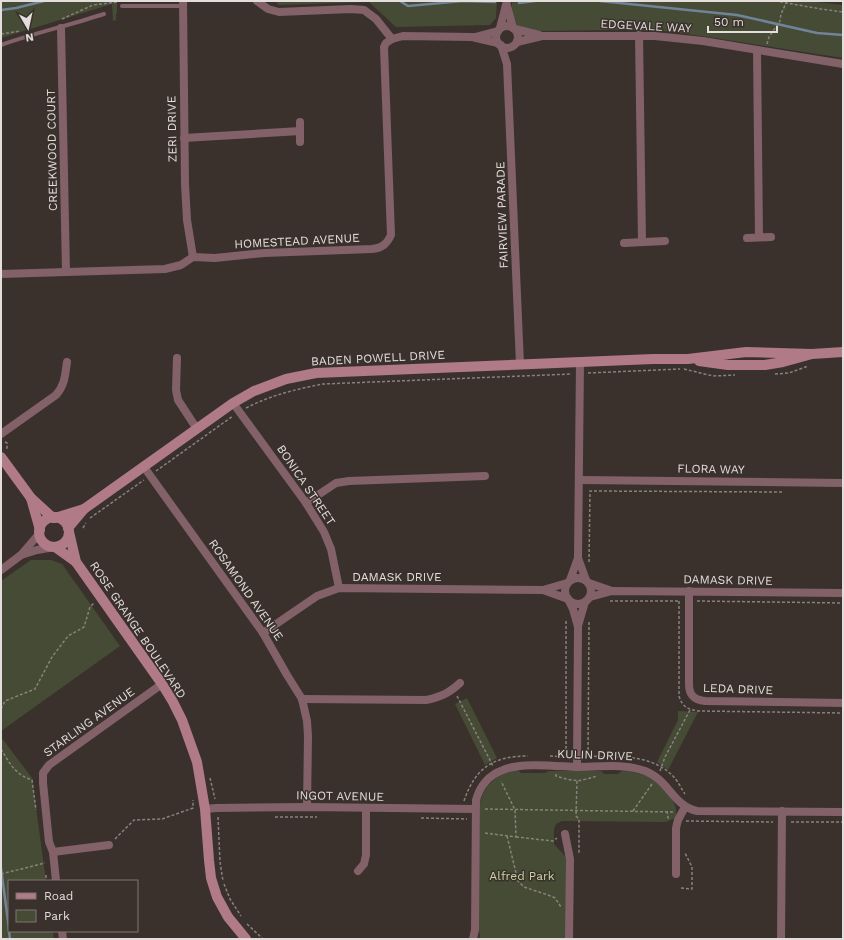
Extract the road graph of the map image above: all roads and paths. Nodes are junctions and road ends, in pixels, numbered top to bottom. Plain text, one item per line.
1 (118, 1) edge
2 (257, 1) edge
3 (775, 1) edge
4 (786, 2) edge
5 (183, 3) edge
6 (507, 3) edge
7 (122, 6) dead end
8 (843, 12) edge
9 (104, 14) dead end
10 (59, 24) junction
11 (514, 28) junction
12 (499, 30) junction
13 (23, 31) dead end
14 (1, 34) edge
15 (639, 35) junction
16 (542, 36) junction
17 (472, 37) junction
18 (392, 39) junction
19 (768, 41) dead end
20 (516, 43) junction
21 (499, 44) junction
22 (1, 45) edge
23 (757, 50) junction
24 (507, 64) junction
25 (843, 64) edge
26 (300, 122) dead end
27 (300, 131) junction
28 (184, 138) junction
29 (300, 142) dead end
30 (771, 237) dead end
31 (746, 238) dead end
32 (759, 238) junction
33 (665, 241) dead end
34 (642, 242) junction
35 (624, 243) dead end
36 (193, 257) junction
37 (66, 272) junction
38 (1, 274) edge
39 (746, 352) junction
40 (843, 352) edge
41 (812, 354) junction
42 (177, 358) dead end
43 (688, 359) junction
44 (67, 362) dead end
45 (580, 362) junction
46 (520, 364) junction
47 (747, 366) junction
48 (808, 366) dead end
49 (580, 373) junction
50 (774, 374) dead end
51 (736, 375) dead end
52 (236, 407) junction
53 (197, 429) junction
54 (1, 434) edge
55 (1, 458) edge
56 (144, 467) junction
57 (150, 475) junction
58 (486, 476) dead end
59 (580, 480) junction
60 (843, 482) edge
61 (788, 492) dead end
62 (31, 498) junction
63 (306, 503) junction
64 (84, 509) junction
65 (54, 518) junction
66 (83, 528) dead end
67 (68, 530) junction
68 (39, 532) junction
69 (54, 547) junction
70 (21, 555) junction
71 (578, 558) junction
72 (76, 562) junction
73 (589, 569) dead end
74 (1, 570) edge
75 (569, 582) junction
76 (588, 582) junction
77 (339, 588) junction
78 (543, 590) junction
79 (612, 591) junction
80 (689, 592) junction
81 (843, 593) edge
82 (600, 595) junction
83 (100, 596) junction
84 (569, 600) junction
85 (588, 600) junction
86 (679, 601) dead end
87 (701, 601) dead end
88 (843, 603) edge
89 (589, 618) dead end
90 (566, 620) dead end
91 (578, 627) junction
92 (263, 633) junction
93 (460, 682) dead end
94 (162, 684) junction
95 (454, 689) junction
96 (302, 699) junction
97 (843, 702) edge
98 (1, 709) edge
99 (843, 713) edge
100 (1, 749) edge
101 (577, 756) junction
102 (588, 756) junction
103 (577, 767) junction
104 (662, 768) junction
105 (495, 770) junction
106 (657, 777) junction
107 (577, 781) dead end
108 (213, 789) dead end
109 (202, 791) junction
110 (307, 807) junction
111 (366, 808) junction
112 (205, 809) junction
113 (485, 809) junction
114 (475, 810) junction
115 (515, 810) junction
116 (577, 810) junction
117 (684, 810) junction
118 (633, 811) junction
119 (782, 811) junction
120 (667, 812) junction
121 (843, 812) edge
122 (37, 815) dead end
123 (272, 817) dead end
124 (319, 817) dead end
125 (418, 818) dead end
126 (475, 820) junction
127 (678, 820) junction
128 (782, 822) junction
129 (843, 822) edge
130 (579, 823) dead end
131 (484, 833) dead end
132 (565, 834) joint
133 (507, 836) junction
134 (516, 837) junction
135 (110, 845) joint
136 (53, 852) junction
137 (684, 852) dead end
138 (44, 858) dead end
139 (45, 863) dead end
140 (40, 864) dead end
141 (358, 871) dead end
142 (1, 874) edge
143 (676, 874) dead end
144 (56, 880) edge
145 (681, 888) dead end
146 (562, 911) dead end
147 (475, 930) junction
148 (246, 939) edge
149 (473, 939) edge
150 (477, 939) edge
151 (569, 939) edge
152 (781, 939) edge

1 - 10 path
2 - 18 street
3 - 4 path
4 - 8 path
4 - 19 path
5 - 7 lane
5 - 28 street, ZERI DRIVE
6 - 11 street
6 - 12 street
9 - 10 lane
10 - 22 lane
10 - 37 street, CREEKWOOD COURT
11 - 12 street
11 - 16 street, EDGEVALE WAY
11 - 20 street
12 - 17 street
12 - 21 street
13 - 14 path
15 - 16 street, EDGEVALE WAY
15 - 23 street, EDGEVALE WAY
15 - 34 street
16 - 20 street, EDGEVALE WAY
17 - 18 street
17 - 21 street
18 - 36 street, HOMESTEAD AVENUE
20 - 21 street
20 - 24 street, FAIRVIEW PARADE
21 - 24 street, FAIRVIEW PARADE
23 - 25 street, EDGEVALE WAY
23 - 32 street
24 - 46 street, FAIRVIEW PARADE
26 - 27 street
27 - 28 street
27 - 29 street
28 - 36 street, ZERI DRIVE
30 - 32 street
31 - 32 street
33 - 34 street
34 - 35 street
36 - 37 street
37 - 38 street
39 - 41 street, BADEN POWELL DRIVE
39 - 43 street, BADEN POWELL DRIVE
39 - 47 street
40 - 41 street, BADEN POWELL DRIVE
41 - 47 street, BADEN POWELL DRIVE
42 - 53 street
43 - 45 street, BADEN POWELL DRIVE
43 - 47 street, BADEN POWELL DRIVE
44 - 54 street
45 - 46 street, BADEN POWELL DRIVE
45 - 49 street
46 - 52 street, BADEN POWELL DRIVE
48 - 50 path
49 - 51 path
49 - 52 path
49 - 59 street
52 - 53 street, BADEN POWELL DRIVE
52 - 57 path
52 - 63 street, BONICA STREET
53 - 56 street, BADEN POWELL DRIVE
55 - 62 street
56 - 57 street, ROSAMOND AVENUE
56 - 64 street, BADEN POWELL DRIVE
57 - 66 path
57 - 92 street, ROSAMOND AVENUE
58 - 63 street
59 - 60 street, FLORA WAY
59 - 71 street
61 - 73 path
62 - 65 street
62 - 68 street
63 - 77 street, BONICA STREET
64 - 65 street, BADEN POWELL DRIVE
64 - 67 street, BADEN POWELL DRIVE
65 - 67 street
65 - 68 street
67 - 69 street
67 - 72 street, ROSE GRANGE BOULEVARD
68 - 69 street
68 - 70 street
69 - 70 street
69 - 72 street, ROSE GRANGE BOULEVARD
70 - 74 street
71 - 75 street
71 - 76 street
72 - 83 street, ROSE GRANGE BOULEVARD
75 - 76 street
75 - 78 street, DAMASK DRIVE
75 - 84 street
76 - 79 street, DAMASK DRIVE
76 - 85 street
77 - 78 street, DAMASK DRIVE
77 - 92 street, DAMASK DRIVE
78 - 84 street, DAMASK DRIVE
79 - 80 street, DAMASK DRIVE
79 - 82 street, DAMASK DRIVE
80 - 81 street, DAMASK DRIVE
80 - 97 street, LEDA DRIVE
82 - 85 street, DAMASK DRIVE
82 - 86 path
83 - 94 street, ROSE GRANGE BOULEVARD
83 - 98 path
84 - 85 street
84 - 91 street
85 - 91 street
87 - 88 path
89 - 102 path
90 - 101 path
91 - 101 street
92 - 96 street, ROSAMOND AVENUE
93 - 95 street
94 - 109 street, ROSE GRANGE BOULEVARD
94 - 136 street, STARLING AVENUE
95 - 96 street
95 - 105 path
96 - 110 street, ROSAMOND AVENUE
99 - 104 path
100 - 122 path
101 - 102 path
101 - 103 street
102 - 104 path
103 - 105 street, KULIN DRIVE
103 - 106 street, KULIN DRIVE
104 - 106 path
104 - 117 path
105 - 114 street, KULIN DRIVE
105 - 115 path
106 - 117 street, KULIN DRIVE
106 - 118 path
107 - 116 path
108 - 109 path
109 - 112 street, ROSE GRANGE BOULEVARD
109 - 135 path
110 - 111 street, INGOT AVENUE
110 - 112 street, INGOT AVENUE
111 - 114 street, INGOT AVENUE
111 - 141 street
112 - 148 street, ROSE GRANGE BOULEVARD
113 - 114 path
113 - 115 path
113 - 126 path
114 - 126 street, KULIN DRIVE
115 - 116 path
115 - 134 path
116 - 118 path
116 - 130 path
117 - 119 street
117 - 120 path
117 - 127 street
118 - 120 path
119 - 121 street
119 - 128 street
120 - 127 path
123 - 124 path
125 - 126 path
126 - 147 street, KULIN DRIVE
127 - 128 path
127 - 143 street
128 - 129 path
128 - 152 street
131 - 133 path
132 - 134 path
132 - 151 street
133 - 134 path
133 - 146 path
135 - 136 street
136 - 144 street, STARLING AVENUE
137 - 145 path
138 - 139 path
140 - 142 path
147 - 149 street, KULIN DRIVE
147 - 150 street, KULIN DRIVE

